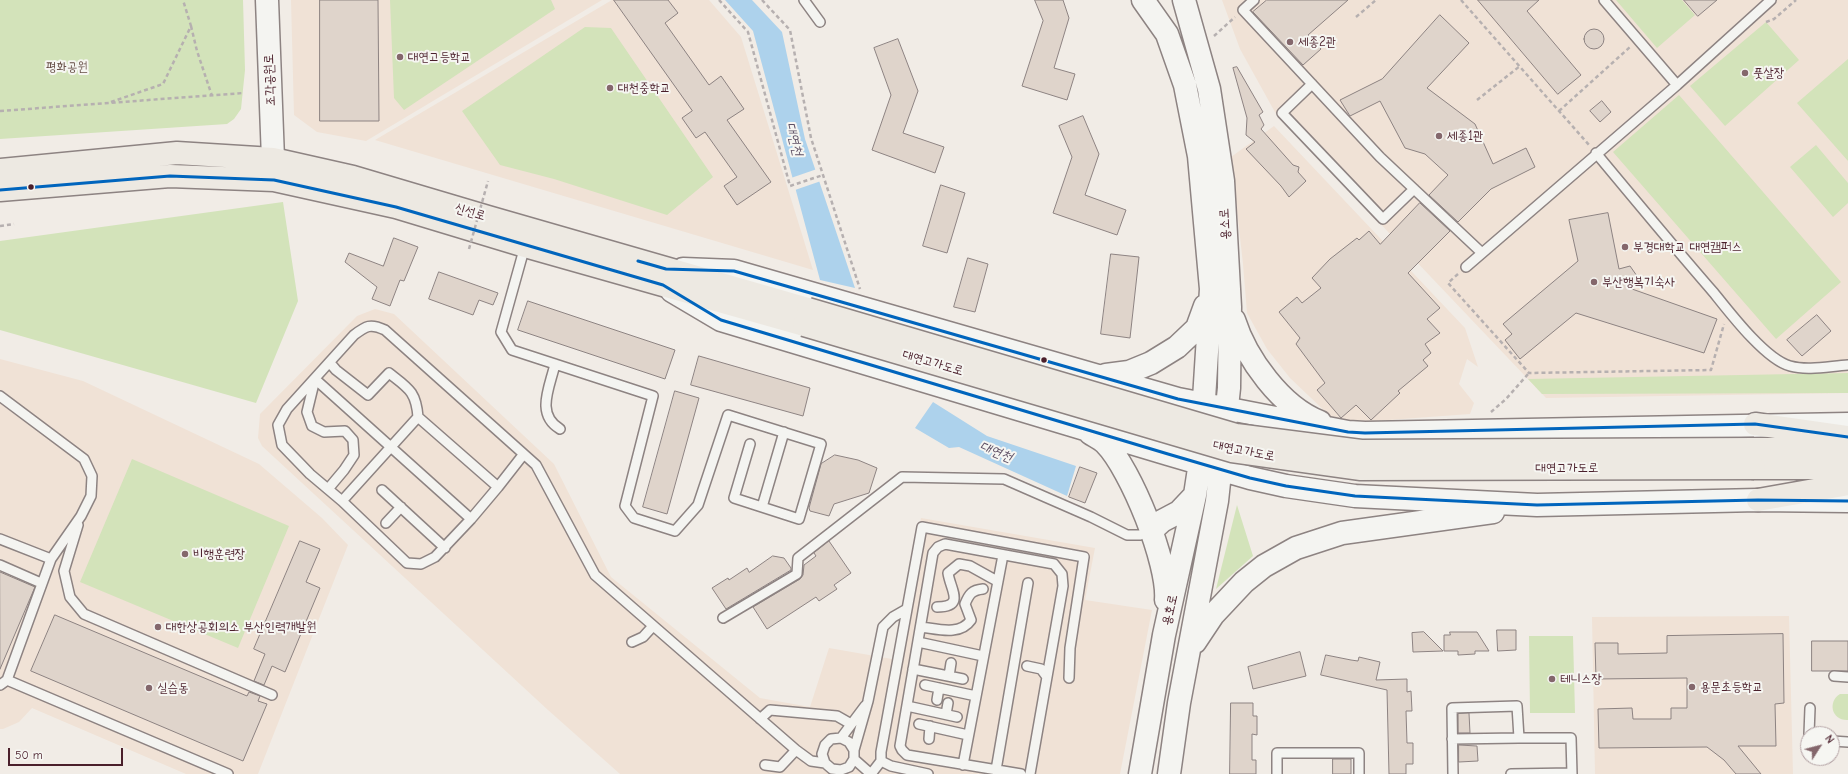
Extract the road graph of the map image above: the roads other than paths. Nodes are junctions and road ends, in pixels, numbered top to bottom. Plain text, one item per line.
1 (268, 0) edge
2 (804, 0) edge
3 (1143, 0) edge
4 (1184, 0) edge
5 (1254, 0) edge
6 (1604, 0) edge
7 (1770, 0) edge
8 (820, 22) dead end
9 (1312, 84) junction
10 (1677, 85) junction
11 (1596, 153) junction
12 (273, 159) junction
13 (0, 170) edge
14 (1414, 189) junction
15 (0, 190) edge
16 (525, 246) junction
17 (1482, 253) junction
18 (1466, 267) road end
19 (664, 277) junction
20 (1211, 290) junction
21 (1230, 307) junction
22 (330, 363) junction
23 (555, 364) junction
24 (1848, 365) edge
25 (1098, 376) junction
26 (315, 379) junction
27 (0, 396) edge
28 (1205, 405) junction
29 (1228, 409) junction
30 (418, 417) junction
31 (1755, 424) junction
32 (1848, 424) edge
33 (1080, 427) junction
34 (560, 429) dead end
35 (784, 432) junction
36 (1348, 432) junction
37 (1848, 437) edge
38 (750, 444) dead end
39 (391, 447) junction
40 (1848, 449) edge
41 (1201, 454) junction
42 (523, 455) junction
43 (1754, 458) junction
44 (1223, 460) junction
45 (1848, 468) edge
46 (1848, 484) edge
47 (498, 487) junction
48 (328, 489) junction
49 (382, 490) dead end
50 (1195, 495) junction
51 (1758, 500) junction
52 (1848, 500) edge
53 (342, 501) junction
54 (1537, 505) junction
55 (401, 507) junction
56 (762, 507) junction
57 (81, 516) junction
58 (471, 519) junction
59 (386, 523) dead end
60 (1151, 531) junction
61 (0, 539) edge
62 (445, 548) junction
63 (1003, 555) junction
64 (51, 559) junction
65 (0, 565) edge
66 (997, 581) junction
67 (41, 583) junction
68 (1028, 583) dead end
69 (983, 589) dead end
70 (937, 607) dead end
71 (907, 609) junction
72 (723, 618) dead end
73 (653, 626) junction
74 (921, 627) junction
75 (1164, 635) junction
76 (632, 642) dead end
77 (918, 642) junction
78 (1190, 650) junction
79 (983, 656) junction
80 (951, 663) dead end
81 (1027, 666) dead end
82 (913, 669) junction
83 (949, 676) junction
84 (1834, 676) dead end
85 (1047, 677) junction
86 (1848, 677) edge
87 (1069, 678) dead end
88 (964, 679) dead end
89 (4, 683) edge
90 (925, 685) dead end
91 (938, 688) junction
92 (272, 695) dead end
93 (976, 696) junction
94 (937, 700) dead end
95 (868, 701) junction
96 (948, 703) dead end
97 (907, 706) junction
98 (1810, 708) dead end
99 (946, 714) junction
100 (958, 717) dead end
101 (760, 719) junction
102 (851, 724) junction
103 (919, 724) dead end
104 (930, 726) junction
105 (1809, 726) edge
106 (968, 735) junction
107 (840, 738) junction
108 (1518, 738) junction
109 (929, 739) dead end
110 (1452, 739) junction
111 (796, 750) junction
112 (854, 754) junction
113 (881, 761) junction
114 (825, 763) junction
115 (766, 765) dead end
116 (963, 765) junction
117 (996, 770) junction
118 (844, 772) edge
119 (228, 774) edge
120 (871, 774) edge
121 (928, 774) edge
122 (1022, 774) edge
123 (1030, 774) edge
124 (1140, 774) edge
125 (1169, 774) edge
126 (1277, 774) edge
127 (1359, 774) edge
128 (1453, 774) edge
129 (1511, 774) edge
130 (1572, 774) edge

1 - 12 main road, 조각공원로
2 - 8 lane
3 - 20 main road, 용소로
4 - 21 main road, 용소로
5 - 9 lane
6 - 10 lane
7 - 10 lane
9 - 14 lane
9 - 14 lane
10 - 11 lane
11 - 17 lane
11 - 24 lane
12 - 13 highway, 신선로
12 - 19 highway, 신선로
14 - 17 lane
15 - 16 highway
16 - 19 highway
16 - 23 lane
17 - 18 lane
19 - 25 main road
19 - 33 main road
19 - 43 highway, 대연고가도로, bridge
20 - 25 main road
20 - 28 main road, 용소로
21 - 29 main road, 용소로
21 - 36 main road
22 - 26 lane
22 - 30 lane
22 - 42 lane
23 - 34 lane
23 - 35 lane
25 - 28 main road
26 - 39 lane
26 - 48 lane
26 - 48 lane
27 - 57 lane
28 - 29 main road
28 - 41 main road, 용소로
29 - 36 main road
29 - 44 main road, 용소로
30 - 39 lane
30 - 47 lane
31 - 32 main road
31 - 36 main road
31 - 37 highway
33 - 41 main road
33 - 60 main road
35 - 56 lane
35 - 56 lane
38 - 56 lane
39 - 53 lane
39 - 58 lane
40 - 43 highway, 대연고가도로
41 - 44 main road
41 - 50 main road, 용호로
42 - 47 lane
42 - 73 lane
43 - 45 highway, 대연고가도로
44 - 54 main road
44 - 78 main road, 용호로
46 - 51 highway
47 - 58 lane
48 - 53 lane
49 - 55 lane
50 - 60 main road
50 - 75 main road, 용호로
51 - 52 main road
51 - 54 main road
53 - 62 lane
54 - 78 main road
55 - 59 lane
55 - 62 lane
57 - 64 lane
57 - 92 lane
58 - 62 lane
60 - 72 lane
60 - 75 main road
61 - 64 lane
63 - 66 lane
63 - 74 lane
63 - 85 lane
64 - 67 lane
65 - 67 lane
66 - 70 lane
66 - 79 lane
67 - 89 lane
68 - 117 lane
69 - 74 lane
71 - 87 lane
71 - 95 lane
71 - 113 lane
73 - 76 lane
73 - 101 lane
74 - 77 lane
75 - 124 main road, 용호로
77 - 79 lane
77 - 82 lane
78 - 125 main road, 용호로
79 - 93 lane
80 - 83 lane
81 - 85 lane
82 - 83 lane
82 - 97 lane
83 - 88 lane
84 - 86 lane
85 - 123 lane
89 - 119 lane
90 - 91 lane
91 - 93 lane
91 - 94 lane
93 - 106 lane
95 - 102 lane
95 - 112 lane
96 - 99 lane
97 - 99 lane
97 - 116 lane
98 - 105 lane
99 - 100 lane
101 - 102 lane
101 - 111 lane
102 - 107 lane
103 - 104 lane
104 - 106 lane
104 - 109 lane
106 - 116 lane
107 - 112 lane
107 - 114 lane
108 - 110 lane
108 - 110 lane
108 - 130 lane
110 - 128 lane
111 - 114 lane
111 - 115 lane
112 - 118 lane
112 - 120 lane
113 - 120 lane
113 - 121 lane
114 - 118 lane
116 - 117 lane
117 - 122 lane
126 - 127 lane
129 - 130 lane

